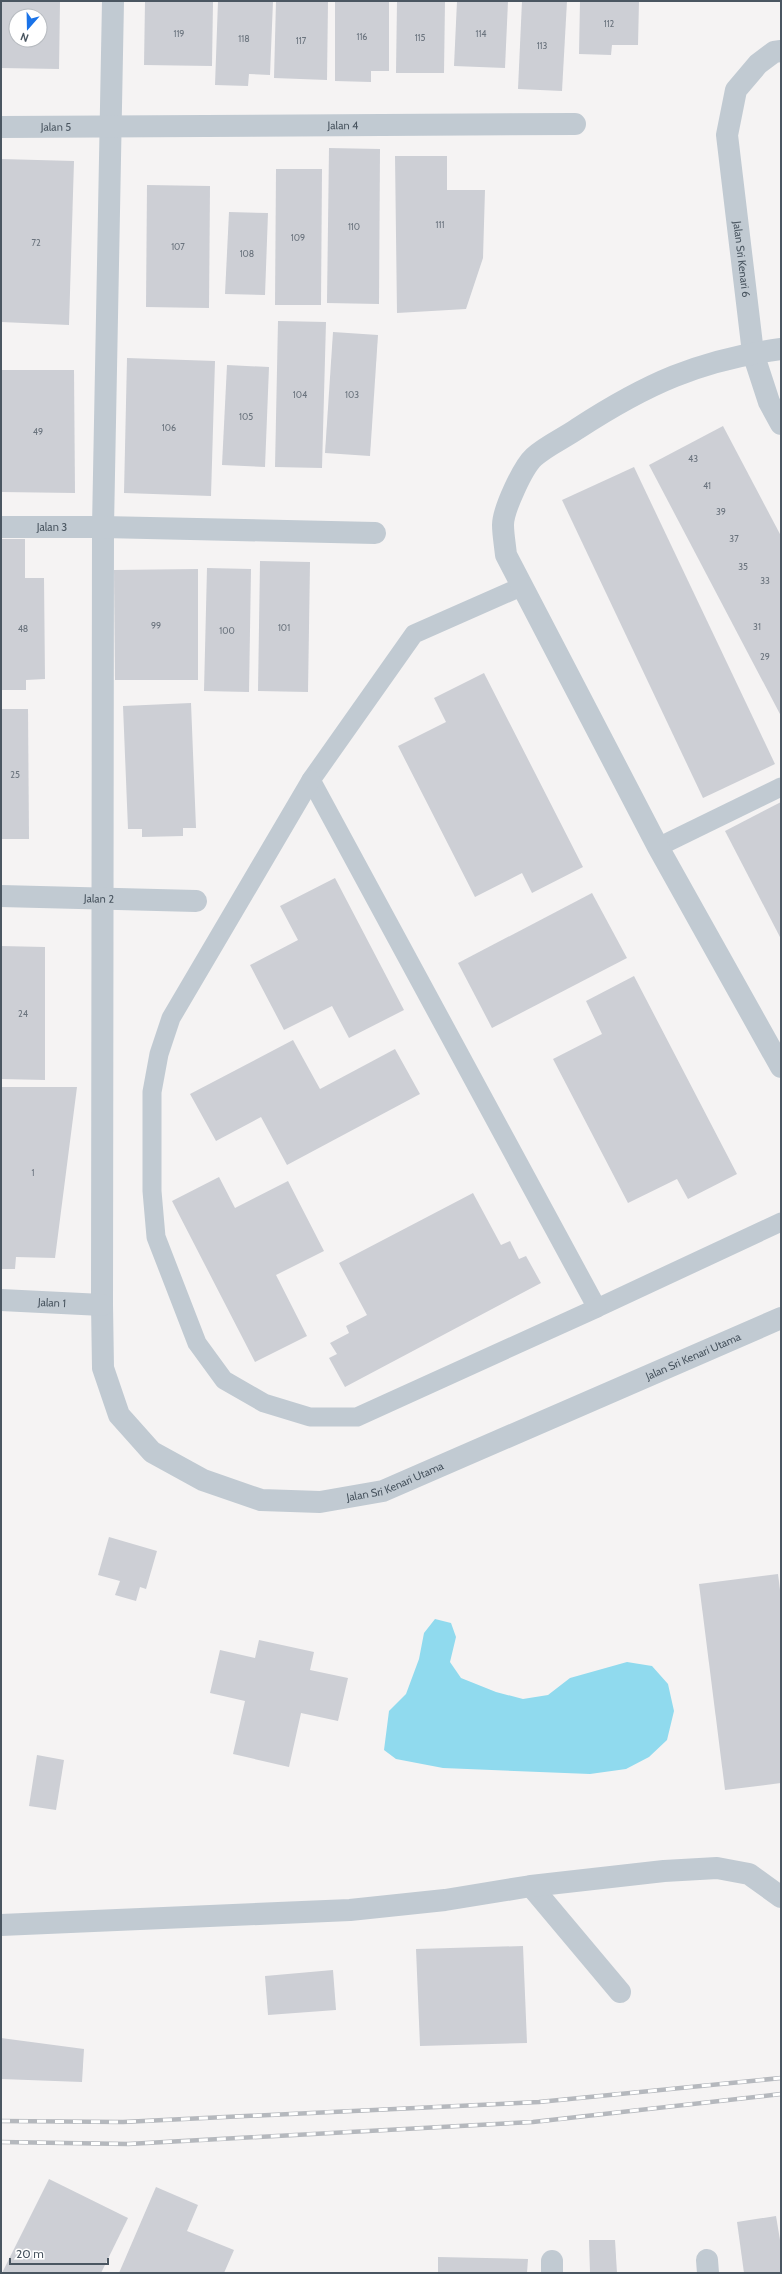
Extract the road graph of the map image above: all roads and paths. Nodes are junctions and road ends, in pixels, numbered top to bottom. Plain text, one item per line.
1 (113, 1) edge
2 (781, 51) edge
3 (111, 124) junction
4 (575, 124) dead end
5 (1, 126) edge
6 (781, 349) edge
7 (753, 353) junction
8 (781, 424) edge
9 (1, 527) edge
10 (102, 527) junction
11 (375, 533) dead end
12 (523, 586) junction
13 (311, 780) junction
14 (781, 787) edge
15 (658, 847) junction
16 (1, 896) edge
17 (102, 898) junction
18 (196, 901) dead end
19 (781, 1067) edge
20 (781, 1222) edge
21 (1, 1300) edge
22 (102, 1305) junction
23 (597, 1308) junction
24 (781, 1318) edge
25 (531, 1886) junction
26 (781, 1897) edge
27 (1, 1925) edge
28 (620, 1992) dead end

1 - 3 street, Jalan Sri Kenari Utama
2 - 7 street, Jalan Sri Kenari 6
3 - 4 street, Jalan 4
3 - 5 street, Jalan 5
3 - 10 street, Jalan Sri Kenari Utama
6 - 7 street
7 - 8 street, Jalan Sri Kenari 6
7 - 12 street
9 - 10 street, Jalan 3
10 - 11 street, Jalan 3
10 - 17 street, Jalan Sri Kenari Utama
12 - 13 lane
12 - 15 street
13 - 23 lane
13 - 23 lane
14 - 15 lane
15 - 19 street
16 - 17 street, Jalan 2
17 - 18 street, Jalan 2
17 - 22 street, Jalan Sri Kenari Utama
20 - 23 lane
21 - 22 street, Jalan 1
22 - 24 street, Jalan Sri Kenari Utama
25 - 26 street
25 - 27 street
25 - 28 street

